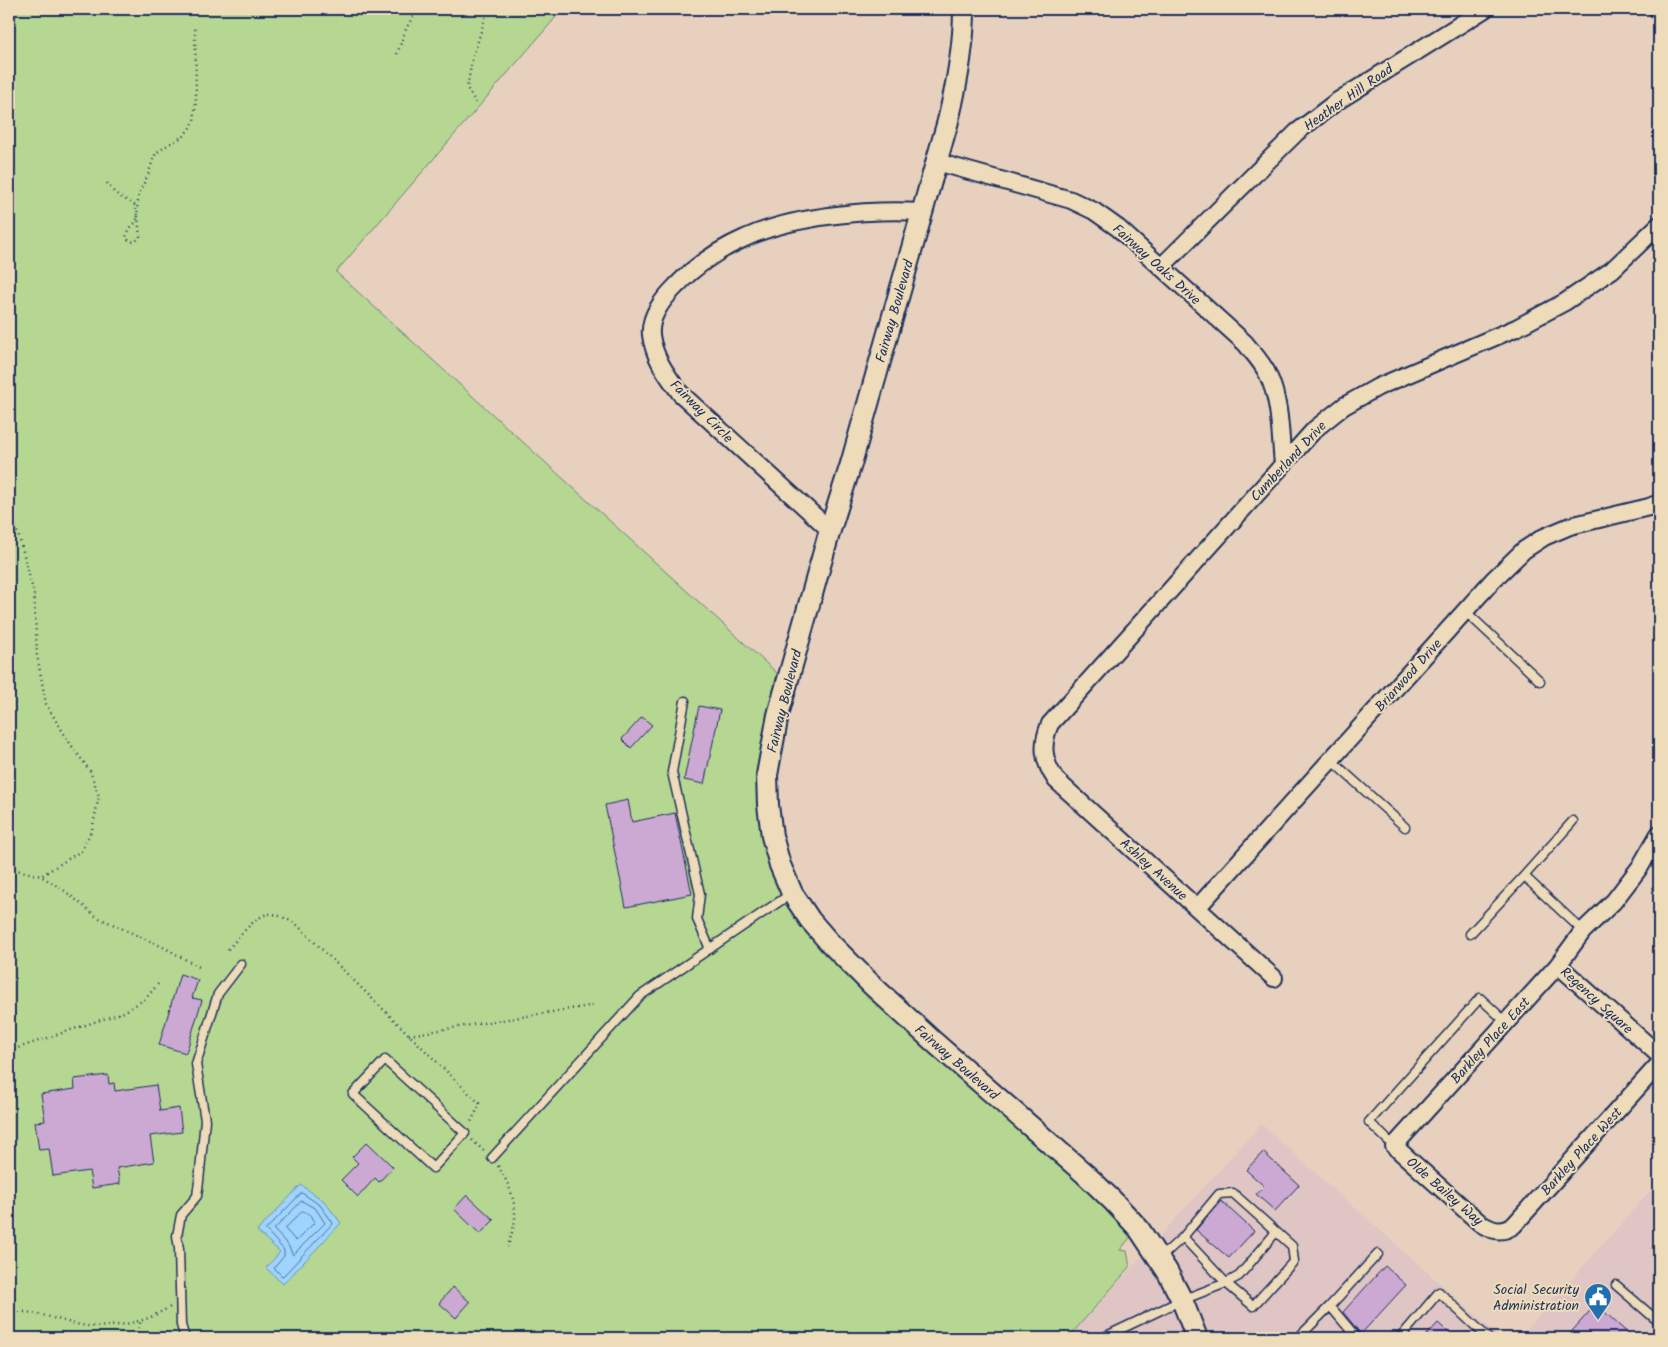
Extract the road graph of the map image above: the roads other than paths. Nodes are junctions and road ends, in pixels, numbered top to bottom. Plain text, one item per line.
1 (964, 9) edge
2 (1485, 9) edge
3 (937, 162) junction
4 (921, 212) junction
5 (1659, 225) edge
6 (1161, 267) junction
7 (1283, 464) junction
8 (1659, 503) edge
9 (830, 530) junction
10 (1465, 611) junction
11 (1540, 681) dead end
12 (685, 701) dead end
13 (1044, 754) joint
14 (1331, 760) junction
15 (1573, 820) dead end
16 (1405, 827) dead end
17 (1659, 834) edge
18 (1524, 876) junction
19 (792, 893) junction
20 (1197, 908) junction
21 (1583, 932) junction
22 (1470, 934) dead end
23 (710, 949) junction
24 (241, 964) dead end
25 (1558, 965) junction
26 (1274, 978) dead end
27 (1506, 1022) junction
28 (1659, 1055) edge
29 (1659, 1064) edge
30 (464, 1133) joint
31 (1394, 1146) junction
32 (492, 1158) road end
33 (1500, 1231) joint
34 (1276, 1232) junction
35 (1183, 1237) junction
36 (1378, 1254) dead end
37 (1160, 1258) junction
38 (1226, 1284) junction
39 (1616, 1285) dead end
40 (1182, 1300) junction
41 (1330, 1306) junction
42 (1659, 1322) edge
43 (184, 1338) edge
44 (1102, 1338) edge
45 (1197, 1338) edge
46 (1298, 1338) edge
47 (1357, 1338) edge
48 (1400, 1338) edge
49 (1488, 1338) edge

1 - 3 street, Fairway Boulevard
2 - 6 street, Heather Hill Road
3 - 4 street, Fairway Boulevard
3 - 6 street, Fairway Oaks Drive
4 - 9 street, Fairway Boulevard
4 - 9 street, Fairway Circle
5 - 7 street, Cumberland Drive
6 - 7 street, Fairway Oaks Drive
7 - 13 street, Cumberland Drive
8 - 10 street, Briarwood Drive
9 - 19 street, Fairway Boulevard
10 - 11 lane
10 - 14 street, Briarwood Drive
12 - 23 lane
13 - 20 street, Ashley Avenue
14 - 16 lane
14 - 20 street, Briarwood Drive
15 - 18 lane
17 - 21 street, Barkley Place East
18 - 21 lane
18 - 22 lane
19 - 23 lane
19 - 37 street, Fairway Boulevard
20 - 26 street, Ashley Avenue
21 - 25 street, Barkley Place East
23 - 32 lane
24 - 43 lane
25 - 27 street, Barkley Place East
25 - 28 street, Regency Square
27 - 31 street, Barkley Place East
27 - 31 lane
29 - 33 street, Barkley Place West
30 - 30 lane
31 - 33 street, Olde Bailey Way
34 - 35 lane
34 - 38 lane
34 - 38 lane
35 - 37 lane
35 - 38 lane
36 - 41 lane
37 - 40 street, Fairway Boulevard
38 - 40 lane
39 - 42 lane
40 - 44 lane
40 - 45 street, Fairway Boulevard
41 - 46 lane
41 - 47 lane
48 - 49 lane

